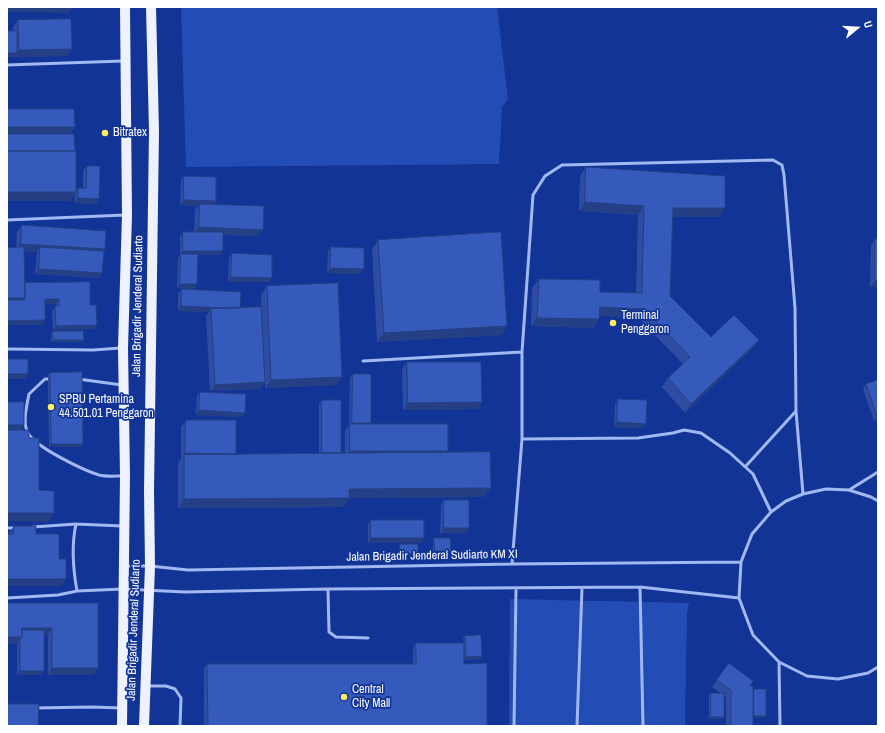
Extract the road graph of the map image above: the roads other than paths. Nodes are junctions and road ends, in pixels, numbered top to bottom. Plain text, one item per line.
1 (125, 7) edge
2 (151, 7) edge
3 (125, 61) junction
4 (7, 65) edge
5 (127, 215) junction
6 (7, 220) edge
7 (123, 348) junction
8 (7, 349) edge
9 (522, 352) junction
10 (363, 361) dead end
11 (53, 379) edge
12 (77, 379) edge
13 (124, 386) junction
14 (796, 411) junction
15 (522, 440) junction
16 (745, 467) junction
17 (878, 472) edge
18 (125, 476) junction
19 (849, 490) junction
20 (802, 494) junction
21 (878, 501) edge
22 (771, 512) junction
23 (76, 524) junction
24 (124, 526) junction
25 (30, 527) edge
26 (7, 528) edge
27 (22, 528) edge
28 (740, 562) junction
29 (512, 564) junction
30 (124, 566) junction
31 (150, 566) junction
32 (640, 587) junction
33 (516, 588) junction
34 (582, 588) junction
35 (123, 589) junction
36 (328, 589) junction
37 (149, 590) junction
38 (77, 591) junction
39 (7, 598) edge
40 (739, 598) junction
41 (368, 638) dead end
42 (779, 662) junction
43 (878, 667) edge
44 (146, 686) junction
45 (30, 708) edge
46 (37, 708) junction
47 (122, 708) junction
48 (37, 714) edge
49 (122, 726) edge
50 (144, 726) edge
51 (180, 726) edge
52 (514, 726) edge
53 (578, 726) edge
54 (643, 726) edge
55 (780, 726) edge

1 - 3 main road, Jalan Brigadir Jenderal Sudiarto
2 - 31 main road, Jalan Brigadir Jenderal Sudiarto
3 - 4 lane
3 - 5 main road, Jalan Brigadir Jenderal Sudiarto
5 - 6 lane
5 - 7 main road, Jalan Brigadir Jenderal Sudiarto
7 - 8 lane
7 - 13 main road, Jalan Brigadir Jenderal Sudiarto
9 - 10 lane
9 - 14 lane
9 - 15 lane
11 - 18 lane
12 - 13 lane
13 - 18 main road, Jalan Brigadir Jenderal Sudiarto
14 - 16 lane
14 - 20 lane
15 - 16 lane
15 - 29 lane
16 - 22 lane
17 - 19 lane
18 - 24 main road, Jalan Brigadir Jenderal Sudiarto
19 - 20 lane
19 - 21 lane
20 - 22 lane
22 - 28 lane
23 - 24 lane
23 - 25 lane
23 - 38 lane
24 - 30 main road, Jalan Brigadir Jenderal Sudiarto
26 - 27 lane
28 - 29 lane, Jalan Brigadir Jenderal Sudiarto KM XI
28 - 40 lane
29 - 31 lane, Jalan Brigadir Jenderal Sudiarto KM XI
30 - 31 lane, Jalan Brigadir Jenderal Sudiarto KM XI
30 - 35 main road, Jalan Brigadir Jenderal Sudiarto
31 - 37 main road, Jalan Brigadir Jenderal Sudiarto
32 - 34 lane
32 - 40 lane
32 - 54 lane
33 - 34 lane
33 - 36 lane
33 - 52 lane
34 - 53 lane
35 - 37 lane
35 - 38 lane
35 - 47 main road, Jalan Brigadir Jenderal Sudiarto
36 - 37 lane
36 - 41 lane
37 - 44 main road, Jalan Brigadir Jenderal Sudiarto
38 - 39 lane
40 - 42 lane
42 - 43 lane
42 - 55 lane
44 - 50 main road, Jalan Brigadir Jenderal Sudiarto
44 - 51 lane
45 - 46 lane
46 - 47 lane
46 - 48 lane
47 - 49 main road, Jalan Brigadir Jenderal Sudiarto

